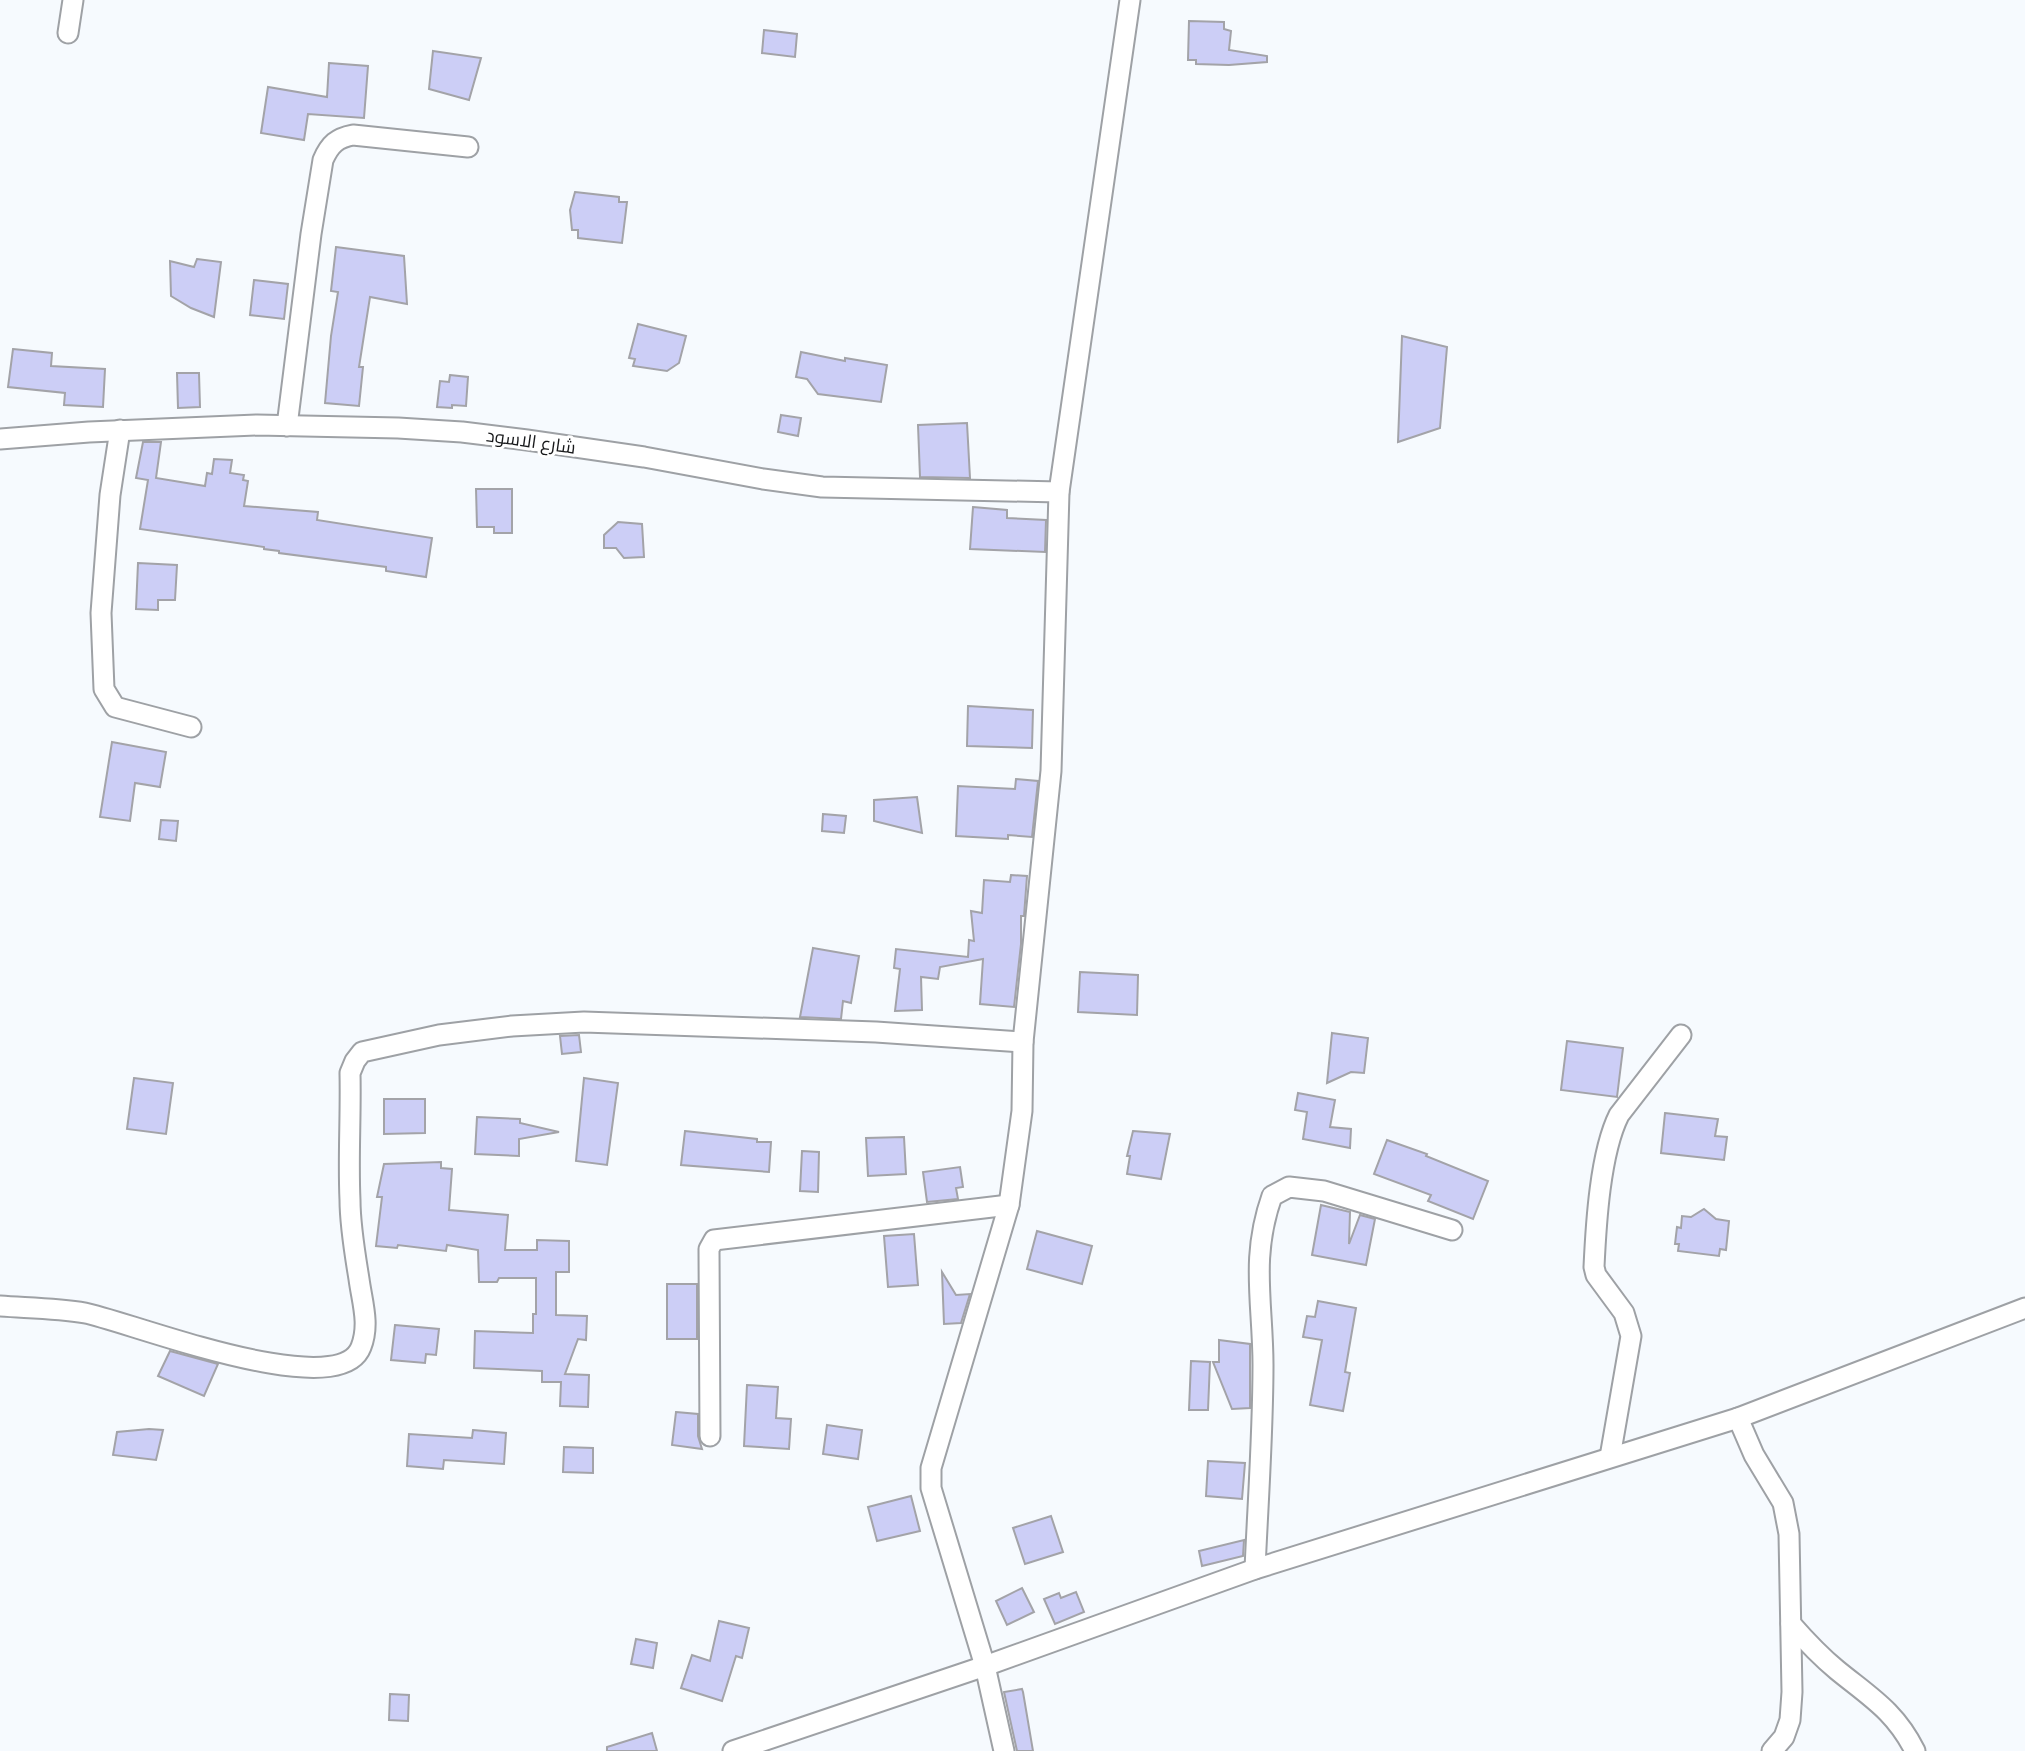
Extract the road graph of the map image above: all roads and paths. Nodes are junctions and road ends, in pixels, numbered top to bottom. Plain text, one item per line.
1 (73, 0) edge
2 (1130, 0) edge
3 (68, 33) dead end
4 (468, 147) dead end
5 (287, 426) junction
6 (120, 430) junction
7 (0, 439) edge
8 (1059, 492) junction
9 (191, 727) dead end
10 (1681, 1035) dead end
11 (1023, 1042) junction
12 (1009, 1205) junction
13 (1452, 1230) dead end
14 (0, 1306) edge
15 (2025, 1308) edge
16 (1738, 1418) junction
17 (710, 1436) dead end
18 (1610, 1457) junction
19 (1255, 1569) junction
20 (1791, 1624) junction
21 (985, 1667) junction
22 (733, 1751) edge
23 (1004, 1751) edge
24 (1772, 1751) edge
25 (1915, 1751) edge

1 - 3 street
2 - 8 street
4 - 5 street
5 - 6 street, شارع الاسود
5 - 8 street, شارع الاسود
6 - 7 street, شارع الاسود
6 - 9 street
8 - 11 street
10 - 18 street
11 - 12 street
11 - 14 street
12 - 17 street
12 - 21 street
13 - 19 street
15 - 16 street
16 - 18 street
16 - 20 street
18 - 19 street
19 - 21 street
20 - 24 street
20 - 25 street
21 - 22 street
21 - 23 street

